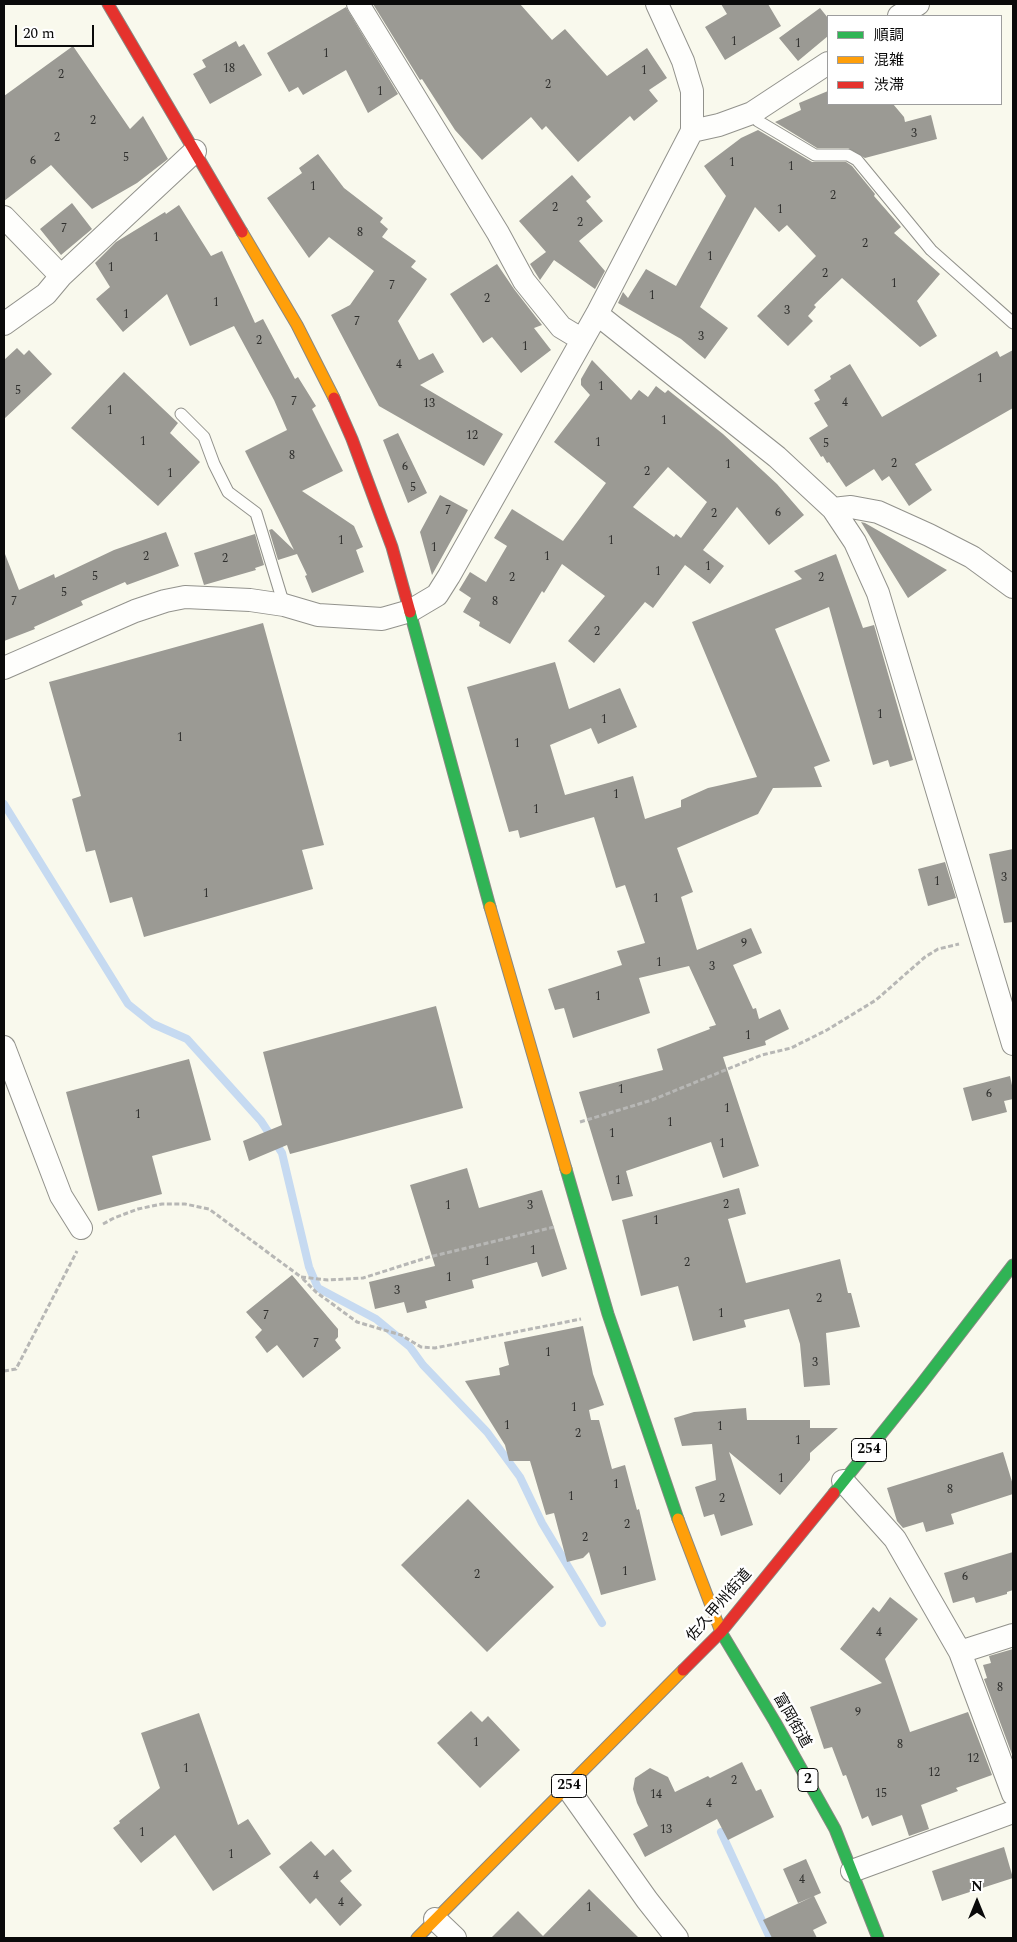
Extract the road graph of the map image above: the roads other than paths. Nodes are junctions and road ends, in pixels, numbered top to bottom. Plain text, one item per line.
1 (108, 4) edge
2 (358, 4) edge
3 (657, 4) edge
4 (918, 4) edge
5 (901, 15) edge
6 (827, 64) edge
7 (752, 113) junction
8 (692, 131) junction
9 (194, 151) junction
10 (4, 217) edge
11 (61, 276) junction
12 (597, 314) junction
13 (1013, 323) edge
14 (4, 324) edge
15 (581, 339) junction
16 (181, 414) dead end
17 (833, 509) junction
18 (1013, 587) edge
19 (284, 605) junction
20 (410, 611) junction
21 (4, 668) edge
22 (1013, 1044) edge
23 (4, 1047) edge
24 (86, 1234) road end
25 (1013, 1264) edge
26 (844, 1481) junction
27 (721, 1632) junction
28 (1013, 1635) edge
29 (960, 1652) junction
30 (567, 1788) junction
31 (1013, 1794) edge
32 (1013, 1812) edge
33 (852, 1870) junction
34 (435, 1919) junction
35 (417, 1938) edge
36 (455, 1938) edge
37 (677, 1938) edge
38 (878, 1938) edge

1 - 9 main road, 富岡街道
2 - 15 street
3 - 8 street
4 - 5 street
6 - 7 street
7 - 8 street
7 - 13 lane
8 - 12 street
9 - 11 street
9 - 20 main road, 富岡街道
10 - 11 street
11 - 14 street
12 - 15 street
12 - 17 street
15 - 20 street
16 - 19 lane
17 - 18 street
17 - 22 street
19 - 20 street
19 - 21 street
20 - 27 main road, 富岡街道
23 - 24 street
25 - 26 main road, 佐久甲州街道 / 254
26 - 27 main road, 佐久甲州街道 / 254
26 - 29 street
27 - 30 main road, 佐久甲州街道 / 254
27 - 33 main road, 富岡街道 / 2
28 - 29 street
29 - 31 street
30 - 34 main road, 佐久甲州街道 / 254
30 - 37 street
32 - 33 street
33 - 38 main road, 富岡街道 / 2
34 - 35 main road, 佐久甲州街道 / 254
34 - 36 street

